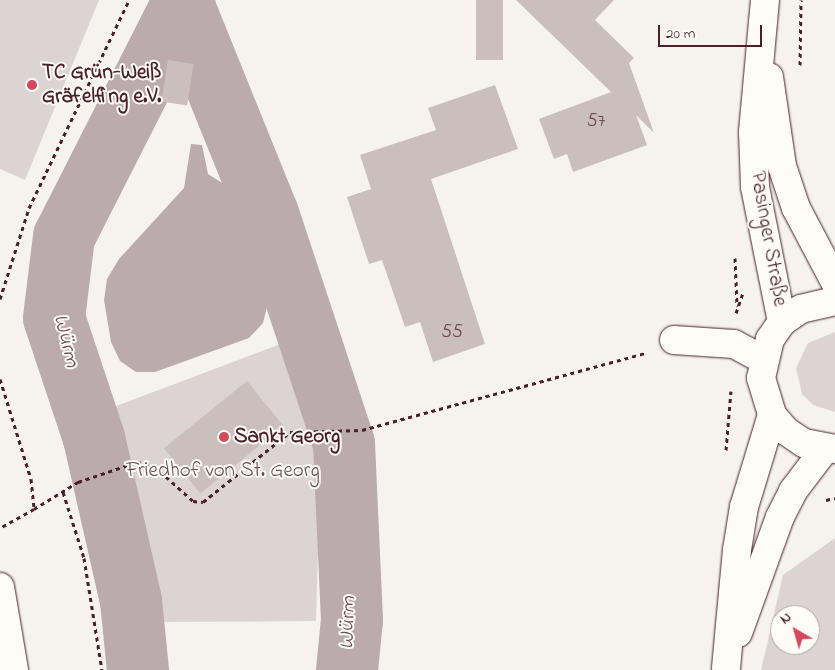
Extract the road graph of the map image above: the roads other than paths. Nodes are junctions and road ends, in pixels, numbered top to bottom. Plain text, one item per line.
1 (764, 0) edge
2 (763, 37) junction
3 (835, 282) edge
4 (835, 301) edge
5 (782, 322) junction
6 (674, 340) dead end
7 (762, 359) junction
8 (772, 414) junction
9 (830, 449) edge
10 (0, 587) edge
11 (9, 653) edge
12 (726, 669) edge

1 - 2 main road, Pasinger Straße
2 - 3 main road, Pasinger Straße
2 - 5 main road, Pasinger Straße
4 - 5 main road
5 - 7 main road
6 - 7 main road
7 - 8 main road
8 - 9 main road
8 - 12 main road
9 - 12 main road
10 - 11 main road

